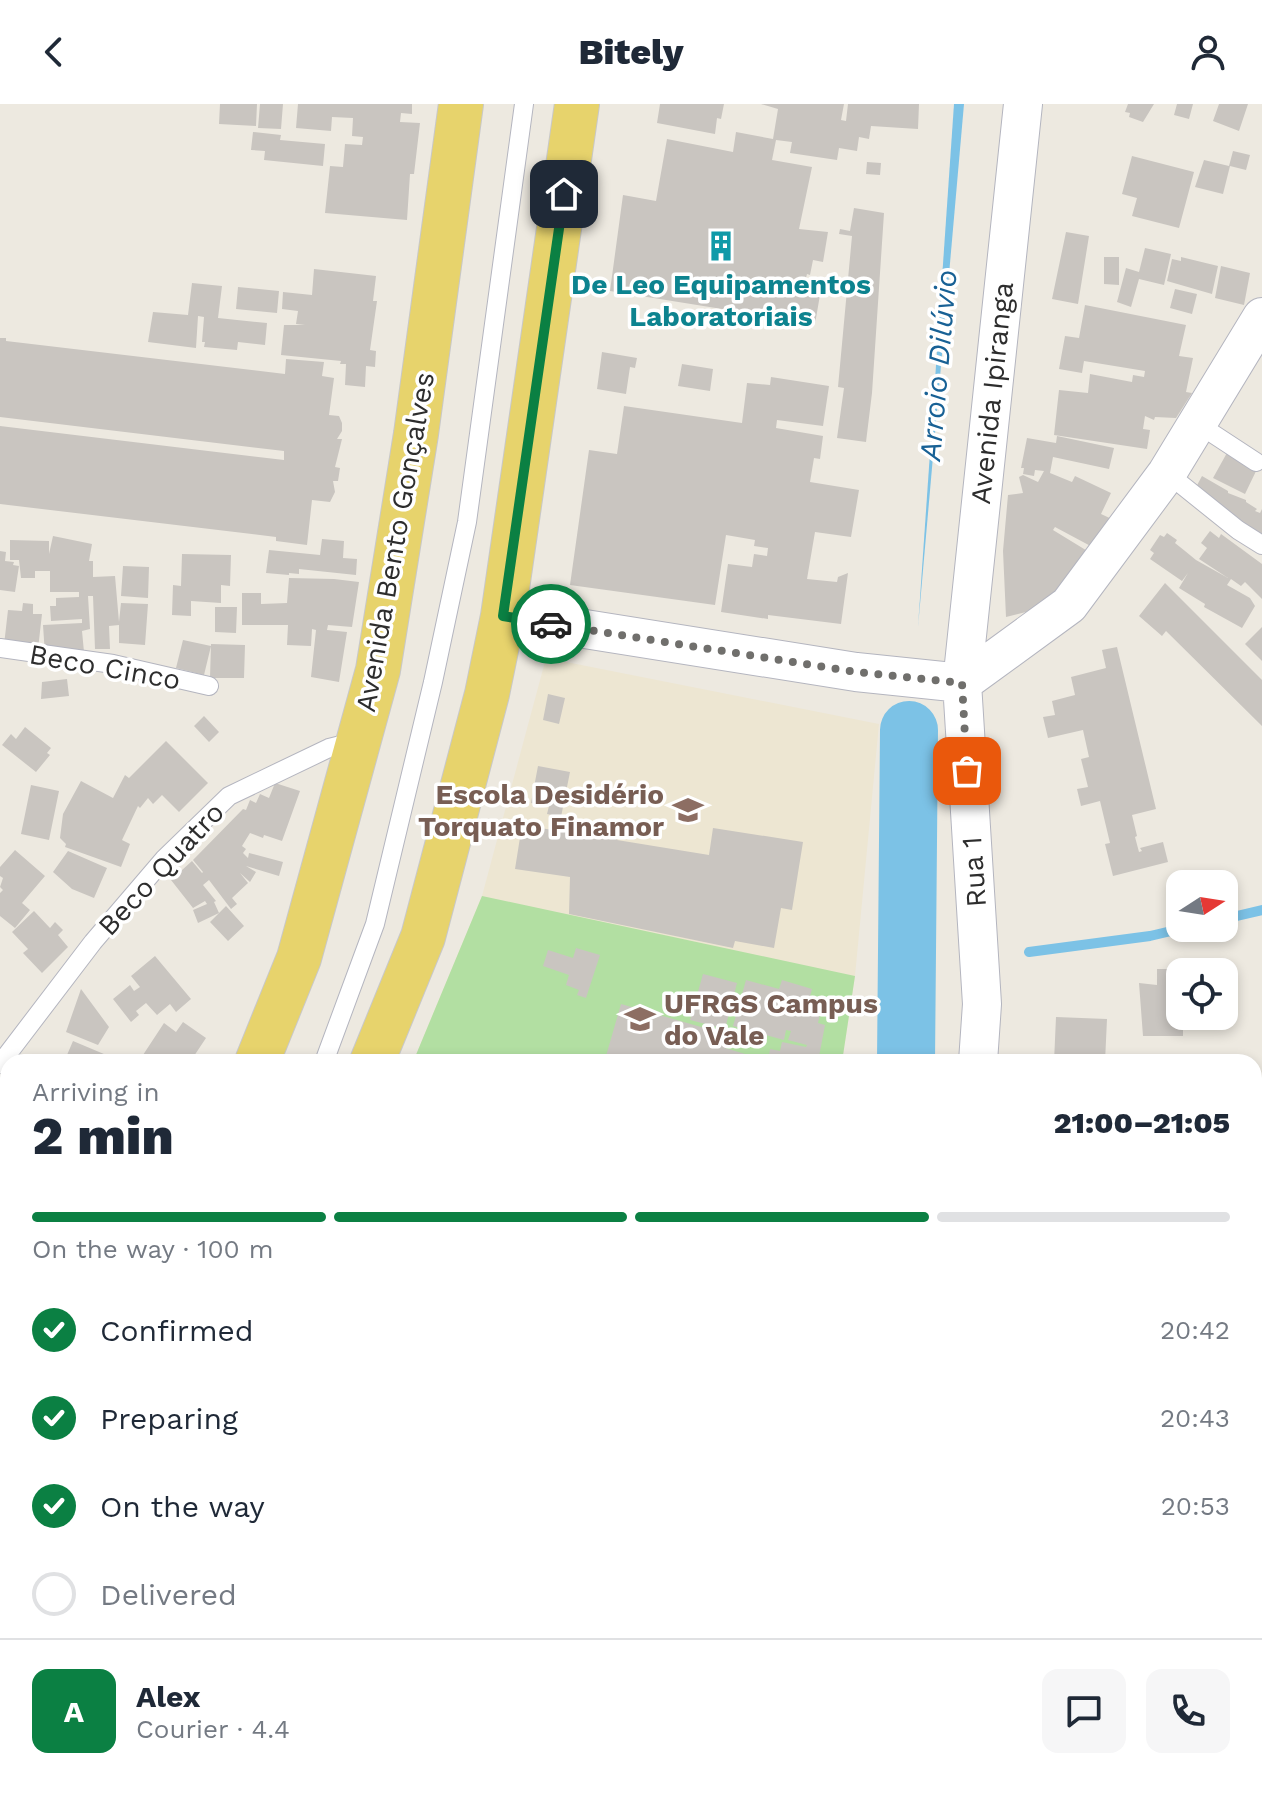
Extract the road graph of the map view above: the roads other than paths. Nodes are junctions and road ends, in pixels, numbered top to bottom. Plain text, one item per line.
1 (461, 104) edge
2 (524, 104) edge
3 (577, 104) edge
4 (1023, 104) edge
5 (1262, 317) edge
6 (1250, 364) edge
7 (1198, 424) junction
8 (1256, 462) dead end
9 (1167, 473) junction
10 (1262, 545) edge
11 (503, 616) junction
12 (3, 653) edge
13 (962, 683) junction
14 (209, 686) dead end
15 (360, 740) junction
16 (8, 1054) edge
17 (260, 1054) edge
18 (327, 1054) edge
19 (375, 1054) edge
20 (979, 1054) edge

1 - 15 main road, Avenida Bento Gonçalves
2 - 18 lane
3 - 11 main road
4 - 13 street, Avenida Ipiranga
5 - 6 street
6 - 7 street
7 - 8 lane
7 - 9 street
9 - 10 lane
9 - 13 street
11 - 13 street
11 - 19 main road
12 - 14 lane, Beco Cinco
13 - 20 street, Rua 1
15 - 16 lane, Beco Quatro
15 - 17 main road, Avenida Bento Gonçalves

